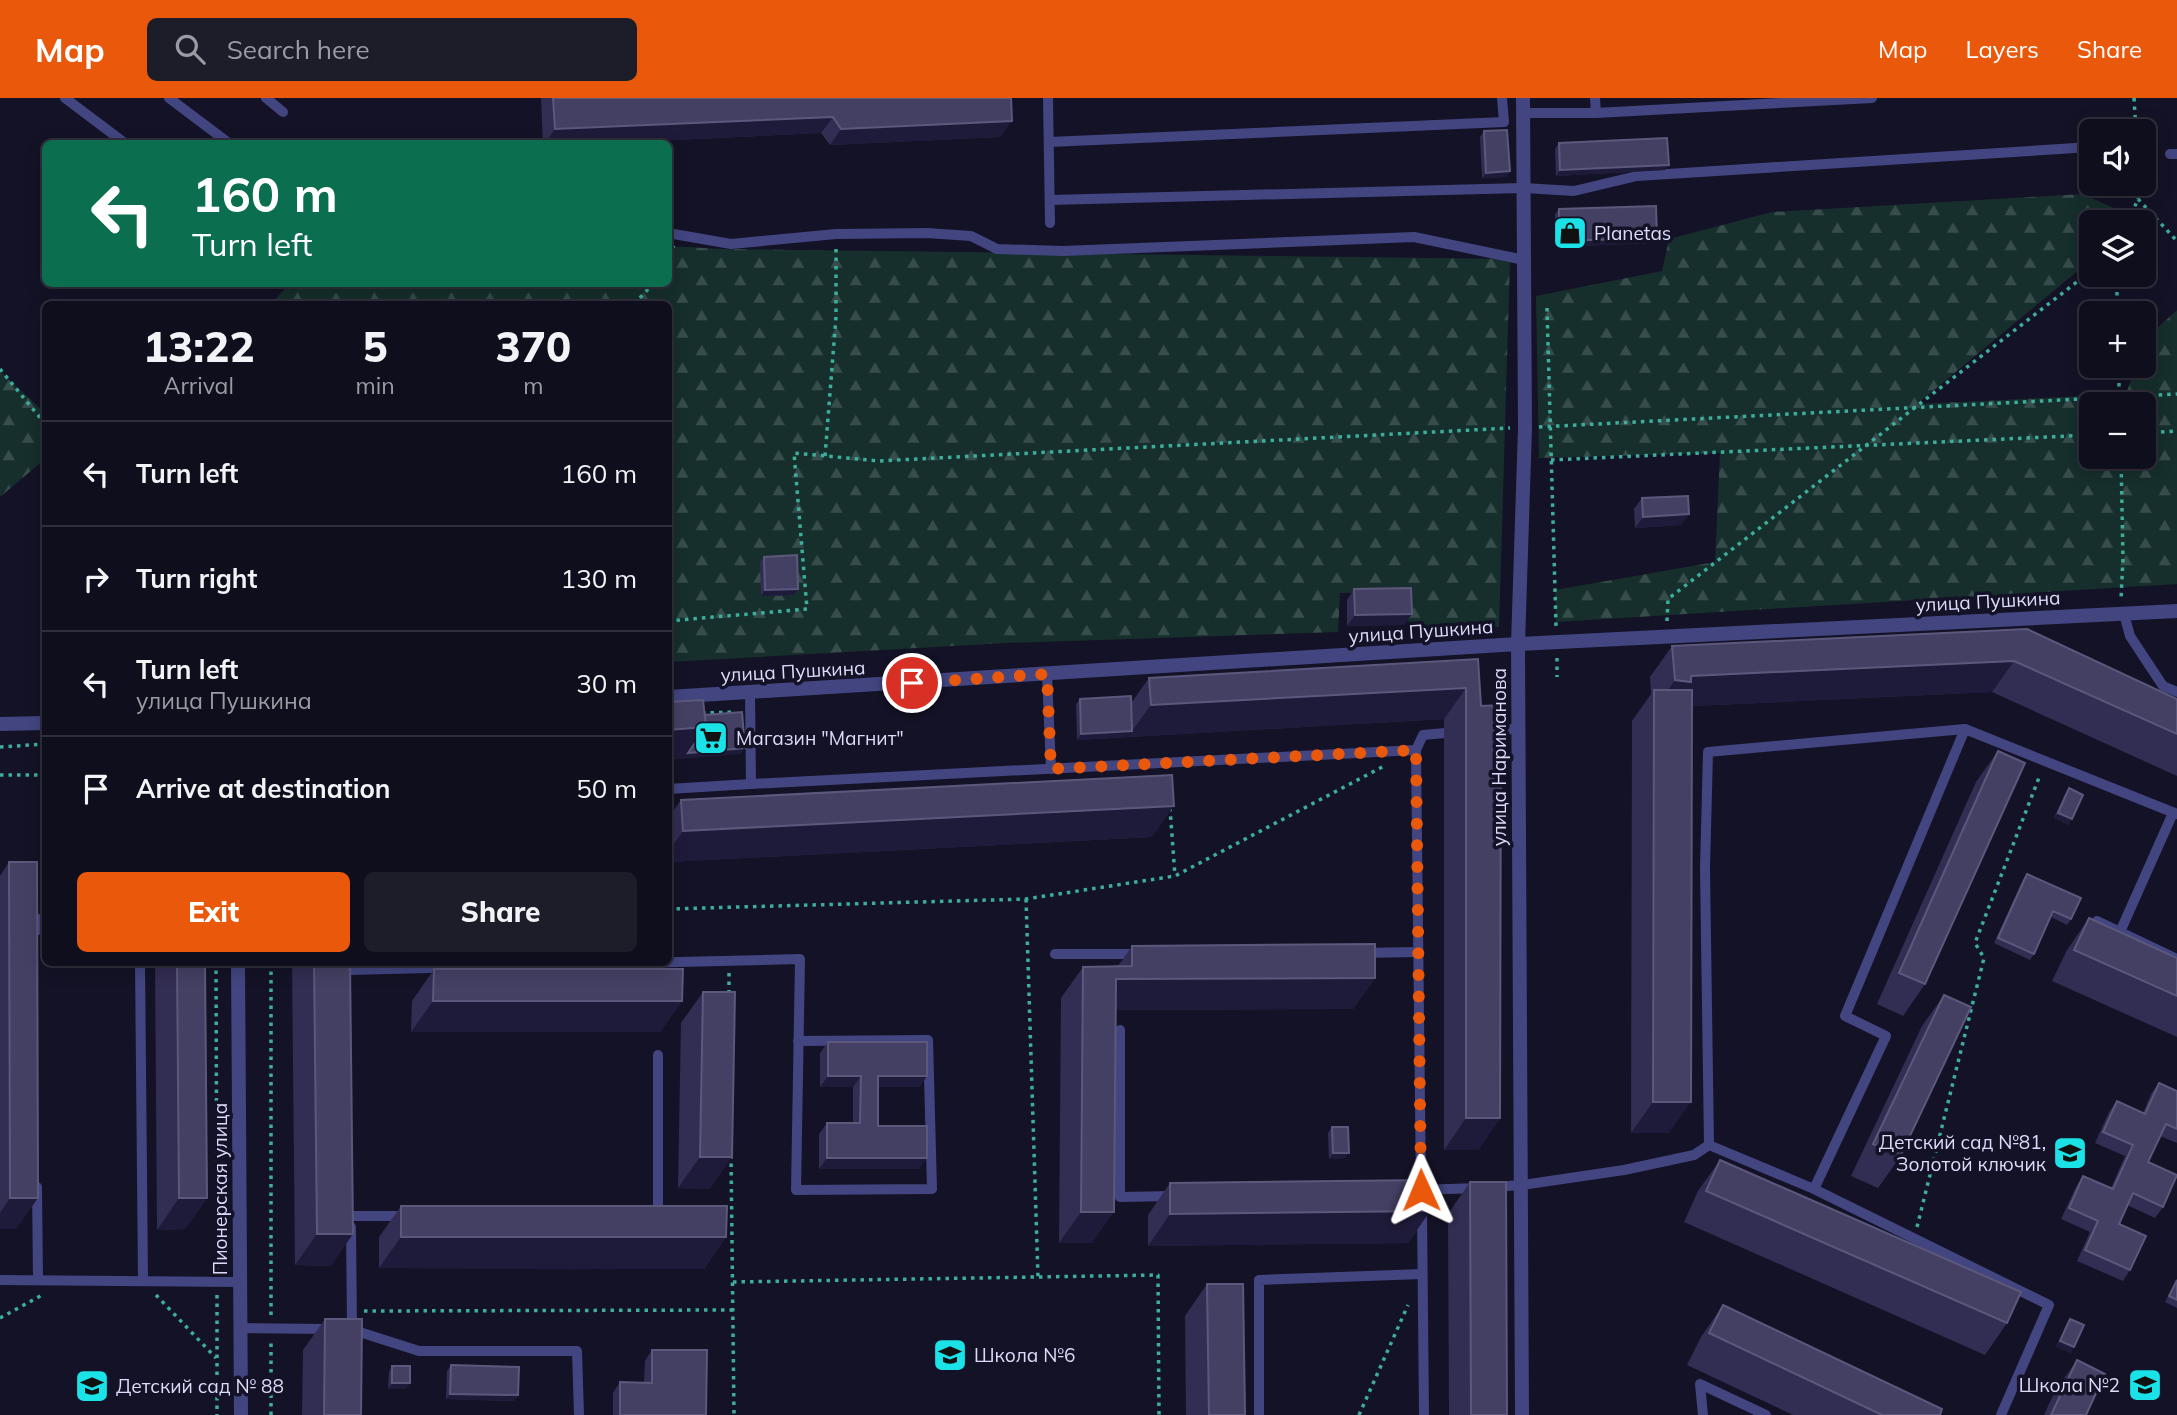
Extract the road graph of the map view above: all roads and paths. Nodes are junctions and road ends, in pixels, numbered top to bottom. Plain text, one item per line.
1 (65, 98) edge
2 (169, 98) edge
3 (266, 98) edge
4 (1048, 98) edge
5 (1502, 98) edge
6 (1595, 98) edge
7 (1872, 98) edge
8 (2134, 98) edge
9 (1523, 105) edge
10 (283, 112) dead end
11 (1596, 113) junction
12 (2135, 119) edge
13 (121, 140) edge
14 (224, 140) edge
15 (1049, 142) junction
16 (2079, 148) edge
17 (1523, 188) junction
18 (2138, 196) edge
19 (2138, 199) junction
20 (1049, 200) junction
21 (2133, 210) edge
22 (1050, 223) dead end
23 (672, 234) edge
24 (836, 234) junction
25 (2177, 241) edge
26 (1524, 260) junction
27 (2079, 280) edge
28 (650, 287) edge
29 (637, 301) edge
30 (1547, 308) dead end
31 (0, 369) edge
32 (2177, 394) edge
33 (2156, 395) edge
34 (2079, 399) edge
35 (1915, 407) junction
36 (42, 420) edge
37 (1550, 426) junction
38 (1525, 428) junction
39 (2177, 431) edge
40 (2156, 432) edge
41 (2079, 436) edge
42 (1866, 446) junction
43 (825, 456) junction
44 (1551, 460) junction
45 (2121, 469) edge
46 (2177, 611) edge
47 (2123, 614) junction
48 (672, 621) edge
49 (1666, 637) junction
50 (1556, 642) junction
51 (1518, 644) junction
52 (1047, 674) junction
53 (1557, 677) dead end
54 (2177, 692) edge
55 (750, 693) junction
56 (672, 697) edge
57 (750, 711) junction
58 (696, 714) edge
59 (42, 723) edge
60 (0, 724) edge
61 (1518, 729) junction
62 (1965, 729) junction
63 (1483, 730) edge
64 (1445, 733) dead end
65 (42, 744) edge
66 (0, 747) edge
67 (1416, 750) junction
68 (2046, 761) junction
69 (1392, 762) dead end
70 (1051, 769) junction
71 (0, 775) edge
72 (42, 775) edge
73 (751, 784) junction
74 (672, 789) edge
75 (1170, 800) edge
76 (2175, 813) edge
77 (1175, 876) junction
78 (1026, 900) junction
79 (672, 909) edge
80 (42, 919) edge
81 (2097, 921) edge
82 (2120, 932) junction
83 (36, 947) edge
84 (1417, 952) junction
85 (1347, 953) edge
86 (1055, 954) dead end
87 (1153, 954) edge
88 (2177, 959) edge
89 (729, 961) junction
90 (672, 962) edge
91 (140, 966) edge
92 (216, 966) edge
93 (238, 966) edge
94 (271, 966) edge
95 (349, 966) edge
96 (349, 984) edge
97 (730, 1003) edge
98 (1120, 1030) dead end
99 (798, 1041) junction
100 (658, 1055) dead end
101 (731, 1142) edge
102 (1709, 1145) junction
103 (37, 1169) edge
104 (1522, 1185) junction
105 (1814, 1189) junction
106 (1421, 1190) junction
107 (1408, 1191) edge
108 (1189, 1195) edge
109 (351, 1203) edge
110 (644, 1213) edge
111 (420, 1215) edge
112 (351, 1216) junction
113 (1914, 1239) junction
114 (1422, 1274) junction
115 (1038, 1277) junction
116 (0, 1280) edge
117 (38, 1280) junction
118 (67, 1280) junction
119 (143, 1281) junction
120 (217, 1282) junction
121 (240, 1282) junction
122 (733, 1282) junction
123 (733, 1310) junction
124 (351, 1311) junction
125 (0, 1318) edge
126 (241, 1328) junction
127 (271, 1329) junction
128 (352, 1329) junction
129 (352, 1342) edge
130 (217, 1359) junction
131 (217, 1415) edge
132 (241, 1415) edge
133 (271, 1415) edge
134 (579, 1415) edge
135 (734, 1415) edge
136 (1159, 1415) edge
137 (1259, 1415) edge
138 (1359, 1415) edge
139 (1424, 1415) edge
140 (1521, 1415) edge
141 (1703, 1415) edge
142 (1766, 1415) edge
143 (2001, 1415) edge

1 - 13 lane
2 - 14 lane
3 - 10 lane
4 - 15 lane
5 - 15 lane
6 - 11 lane
7 - 11 lane
8 - 12 path
9 - 11 lane
9 - 17 street, улица Нариманова
15 - 20 lane
16 - 17 lane
17 - 20 lane
17 - 26 street, улица Нариманова
18 - 19 path
19 - 21 path
19 - 25 path
20 - 22 lane
23 - 24 lane
24 - 26 lane
24 - 43 path
26 - 38 street, улица Нариманова
27 - 35 path
28 - 29 path
30 - 37 path
31 - 36 path
32 - 33 path
34 - 35 path
35 - 37 path
35 - 42 path
37 - 38 path
37 - 44 path
38 - 43 path
38 - 51 street, улица Нариманова
39 - 40 path
41 - 42 path
42 - 44 path
42 - 49 path
43 - 48 path
44 - 50 path
45 - 47 path
46 - 47 street, улица Пушкина
47 - 49 street, улица Пушкина
47 - 54 lane
49 - 50 street, улица Пушкина
50 - 51 street, улица Пушкина
50 - 53 path
51 - 52 street, улица Пушкина
51 - 61 street, улица Нариманова
52 - 55 street, улица Пушкина
52 - 70 lane
55 - 56 street, улица Пушкина
55 - 57 lane
57 - 58 path
57 - 73 lane
59 - 60 street
61 - 63 lane
61 - 104 street, улица Нариманова
62 - 68 lane
62 - 102 lane
62 - 105 lane
64 - 67 lane
65 - 66 path
67 - 70 lane
67 - 84 lane
68 - 76 lane
68 - 113 path
69 - 77 path
70 - 73 lane
71 - 72 path
73 - 74 lane
75 - 77 path
76 - 82 lane
77 - 78 path
78 - 79 path
78 - 115 path
80 - 83 lane
81 - 82 lane
82 - 88 lane
84 - 85 lane
84 - 106 lane
86 - 87 lane
89 - 90 lane
89 - 97 path
89 - 99 lane
91 - 119 lane
92 - 120 path
93 - 121 street, Пионерская улица
94 - 127 path
95 - 96 lane
98 - 108 lane
99 - 99 lane
100 - 110 lane
101 - 122 path
102 - 104 lane
102 - 105 lane
103 - 117 lane
104 - 106 lane
104 - 140 street, улица Нариманова
105 - 113 lane
106 - 107 lane
106 - 114 lane
109 - 112 lane
111 - 112 lane
112 - 124 lane
113 - 143 lane
114 - 137 lane
114 - 138 path
114 - 139 lane
115 - 122 path
115 - 136 path
116 - 117 lane
117 - 118 lane
118 - 119 lane
118 - 125 path
119 - 120 lane
119 - 130 path
120 - 121 lane
120 - 130 path
121 - 126 street, Пионерская улица
122 - 123 path
123 - 124 path
123 - 135 path
124 - 128 lane
126 - 127 lane
126 - 132 street, Пионерская улица
127 - 128 lane
127 - 133 path
128 - 129 lane
128 - 134 lane
130 - 131 path
141 - 142 lane

